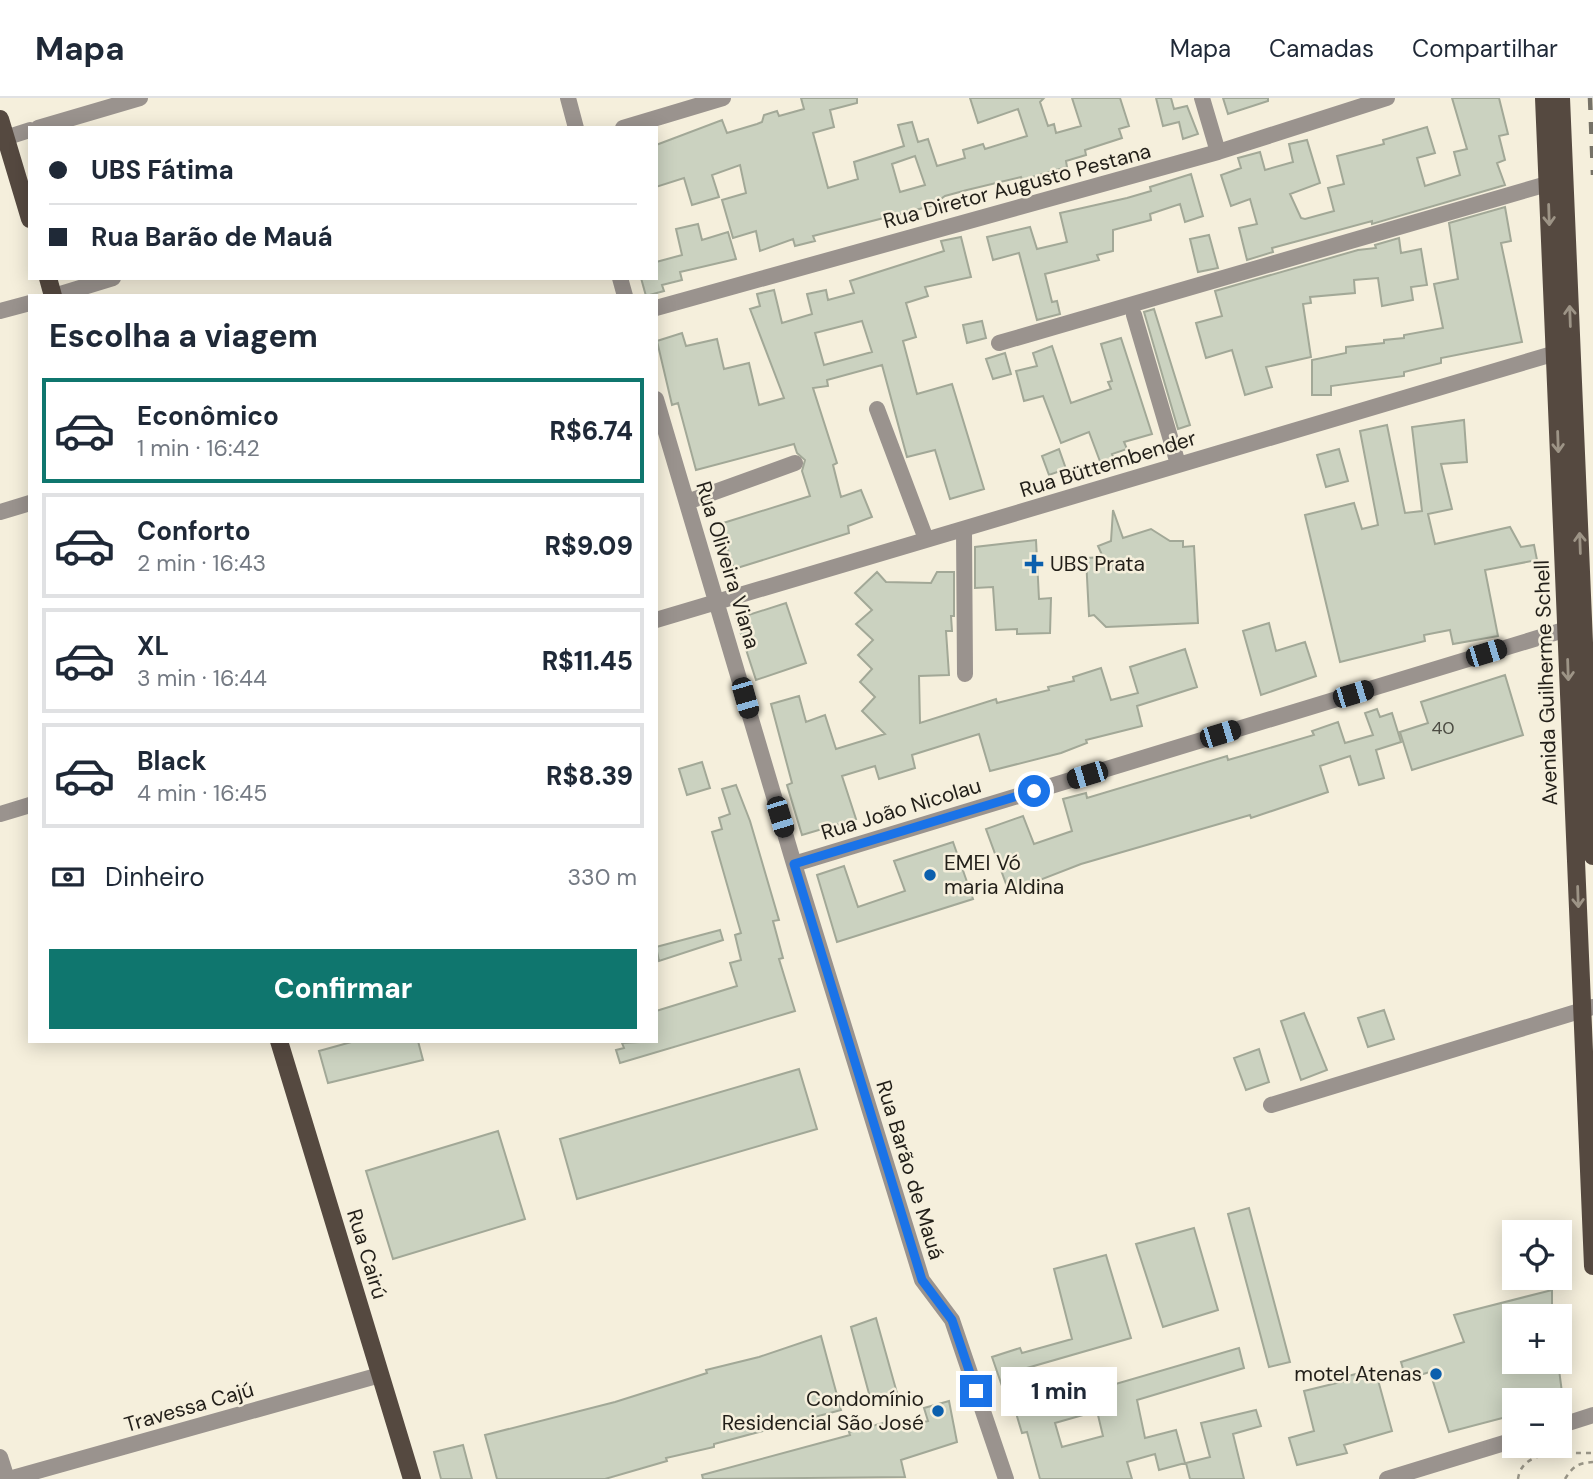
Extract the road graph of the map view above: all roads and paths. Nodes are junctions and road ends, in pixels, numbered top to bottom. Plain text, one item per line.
1 (139, 98) edge
2 (568, 98) edge
3 (723, 98) edge
4 (1202, 98) edge
5 (1387, 98) edge
6 (1544, 98) edge
7 (1561, 98) edge
8 (0, 119) edge
9 (45, 126) edge
10 (575, 126) edge
11 (630, 126) edge
12 (28, 131) edge
13 (5, 138) junction
14 (1218, 152) junction
15 (1548, 184) junction
16 (28, 213) edge
17 (106, 280) edge
18 (61, 294) edge
19 (28, 304) edge
20 (658, 307) edge
21 (0, 311) edge
22 (1135, 315) dead end
23 (999, 343) dead end
24 (1563, 351) junction
25 (658, 406) edge
26 (877, 409) dead end
27 (795, 463) dead end
28 (1178, 464) junction
29 (687, 502) junction
30 (28, 504) edge
31 (0, 512) edge
32 (964, 530) junction
33 (926, 539) junction
34 (718, 602) junction
35 (658, 619) edge
36 (1575, 627) junction
37 (965, 674) dead end
38 (1580, 737) junction
39 (28, 806) edge
40 (0, 814) edge
41 (1593, 856) edge
42 (794, 864) junction
43 (1588, 1008) edge
44 (280, 1043) edge
45 (1271, 1105) dead end
46 (1593, 1266) edge
47 (380, 1375) junction
48 (1593, 1415) edge
49 (1572, 1422) edge
50 (1502, 1444) edge
51 (1593, 1453) edge
52 (0, 1458) edge
53 (1593, 1462) edge
54 (8, 1479) edge
55 (412, 1479) edge
56 (1006, 1479) edge
57 (1387, 1479) edge
58 (1518, 1479) edge
59 (1565, 1479) edge

1 - 9 street
2 - 10 street
3 - 11 street
4 - 14 street
5 - 14 street, Rua Diretor Augusto Pestana
6 - 15 main road, Avenida Guilherme Schell
24 -> 7 main road, Avenida Guilherme Schell
8 - 13 main road
12 - 13 street
13 - 16 main road
14 - 20 street, Rua Diretor Augusto Pestana
15 - 23 street
15 -> 24 main road, Avenida Guilherme Schell
17 - 18 street
19 - 21 street
22 - 28 street
24 - 28 street, Rua Büttembender
24 - 36 main road, Avenida Guilherme Schell
25 - 29 street, Rua Oliveira Viana
26 - 33 street
27 - 29 street
28 - 32 street, Rua Büttembender
29 - 34 street, Rua Oliveira Viana
30 - 31 street
32 - 33 street, Rua Büttembender
32 - 37 street
33 - 34 street, Rua Büttembender
34 - 35 street, Rua Büttembender
34 - 42 street, Rua Oliveira Viana
36 - 38 main road, Avenida Guilherme Schell
36 - 42 street, Rua João Nicolau
38 - 41 main road, Avenida Guilherme Schell
38 -> 43 main road, Avenida Guilherme Schell
39 - 40 street
42 - 56 street, Rua Barão de Mauá
43 - 45 street
43 - 46 main road, Avenida Guilherme Schell
44 - 47 main road, Rua Cairú
47 - 54 street, Travessa Cajú
47 - 55 main road, Rua Cairú
48 - 49 street
50 - 57 street
51 - 58 path
52 - 54 street, Travessa Cajú
53 - 59 path

